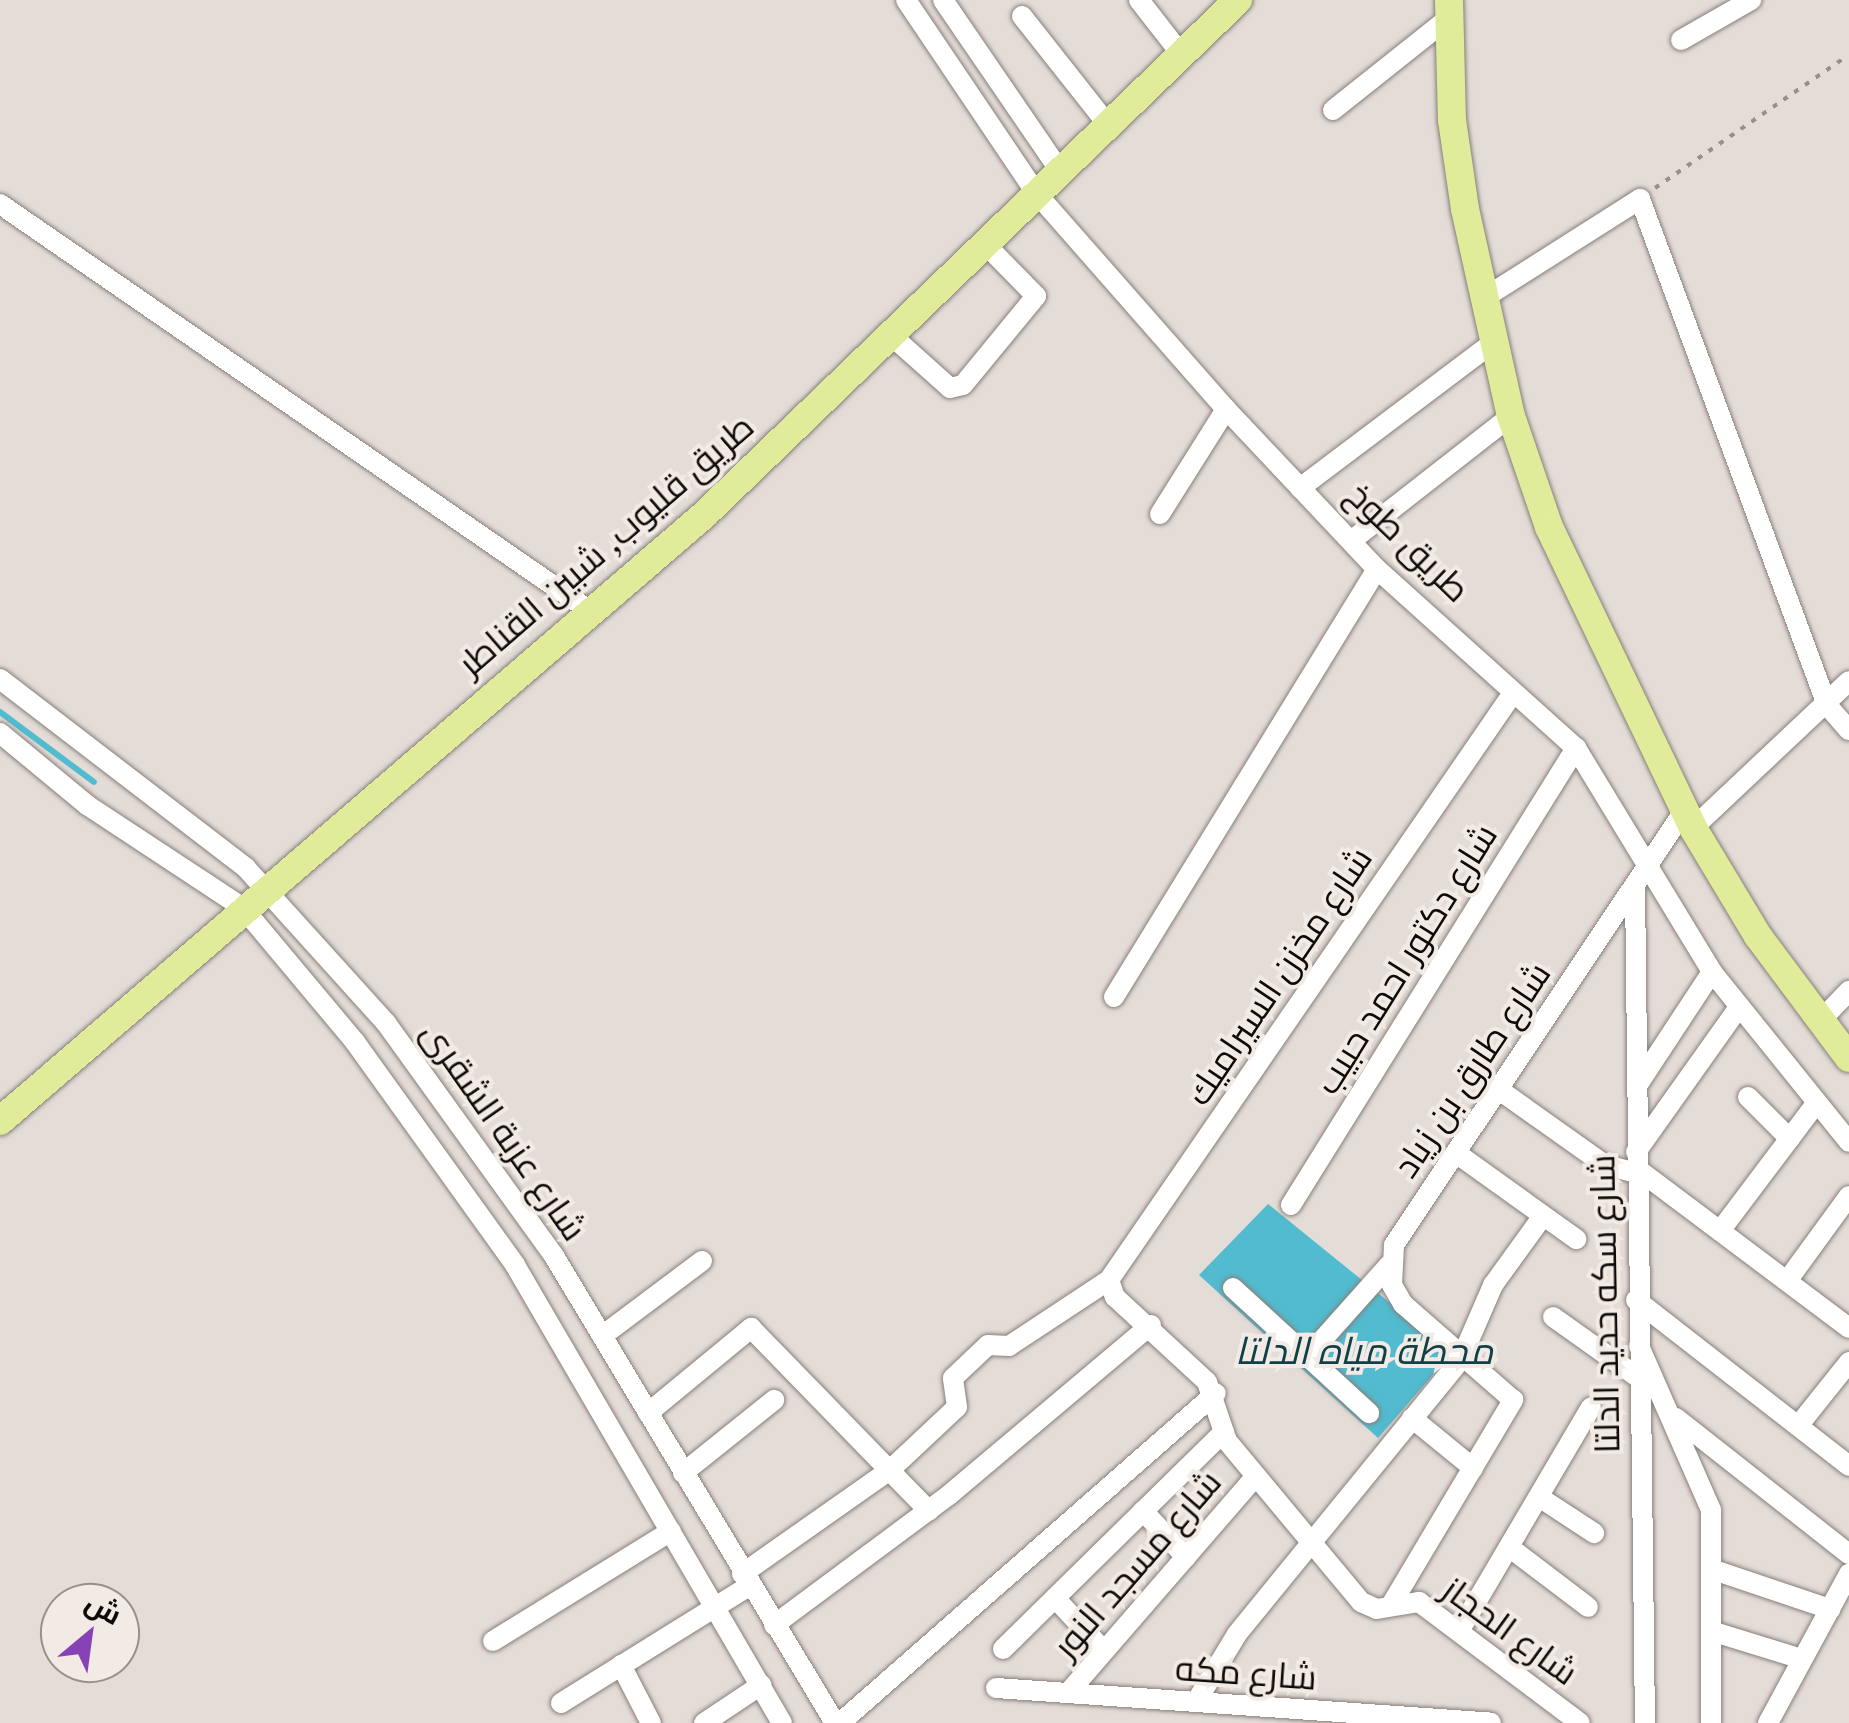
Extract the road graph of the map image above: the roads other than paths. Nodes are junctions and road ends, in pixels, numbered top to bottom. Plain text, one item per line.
1 (906, 0) edge
2 (943, 0) edge
3 (1138, 0) edge
4 (1238, 0) edge
5 (1750, 0) edge
6 (1450, 9) edge
7 (1022, 16) dead end
8 (1681, 40) dead end
9 (1181, 54) junction
10 (1333, 110) dead end
11 (1108, 125) junction
12 (1060, 171) junction
13 (1037, 194) junction
14 (0, 204) edge
15 (986, 245) junction
16 (1484, 298) junction
17 (893, 337) junction
18 (1494, 342) junction
19 (1226, 409) junction
20 (1511, 416) junction
21 (1300, 488) junction
22 (1160, 514) dead end
23 (1351, 541) junction
24 (1377, 569) junction
25 (590, 611) junction
26 (0, 679) edge
27 (1849, 680) edge
28 (1513, 693) junction
29 (1827, 704) junction
30 (1849, 704) edge
31 (1849, 730) edge
32 (0, 733) edge
33 (1576, 748) junction
34 (1688, 819) junction
35 (1648, 866) junction
36 (1635, 885) junction
37 (266, 888) junction
38 (242, 908) junction
39 (1712, 972) junction
40 (1849, 992) edge
41 (1114, 997) dead end
42 (1739, 1007) junction
43 (1820, 1020) junction
44 (1849, 1058) edge
45 (1636, 1088) junction
46 (1498, 1090) junction
47 (1748, 1097) dead end
48 (1814, 1105) junction
49 (0, 1121) edge
50 (1790, 1139) junction
51 (1849, 1142) edge
52 (1456, 1153) junction
53 (1636, 1165) junction
54 (1849, 1196) edge
55 (1291, 1206) dead end
56 (1543, 1216) junction
57 (1720, 1231) junction
58 (1576, 1239) dead end
59 (702, 1261) dead end
60 (1389, 1265) junction
61 (1787, 1281) junction
62 (1233, 1288) dead end
63 (1112, 1289) junction
64 (1636, 1300) junction
65 (1553, 1317) dead end
66 (1151, 1325) junction
67 (1849, 1328) edge
68 (602, 1336) junction
69 (1636, 1339) junction
70 (1308, 1356) junction
71 (1460, 1360) junction
72 (1849, 1362) edge
73 (1636, 1376) junction
74 (1216, 1393) junction
75 (774, 1400) dead end
76 (1592, 1407) dead end
77 (648, 1413) junction
78 (1369, 1413) dead end
79 (1670, 1414) junction
80 (1412, 1418) junction
81 (1798, 1426) junction
82 (1224, 1432) junction
83 (1849, 1466) edge
84 (1473, 1468) junction
85 (890, 1470) junction
86 (683, 1473) junction
87 (1256, 1476) junction
88 (1539, 1496) junction
89 (929, 1510) junction
90 (1143, 1511) junction
91 (671, 1530) junction
92 (1594, 1533) dead end
93 (1308, 1544) junction
94 (1510, 1547) junction
95 (1849, 1554) edge
96 (1186, 1557) junction
97 (1711, 1569) junction
98 (1849, 1574) edge
99 (746, 1580) junction
100 (1055, 1598) junction
101 (1391, 1605) junction
102 (715, 1607) junction
103 (1588, 1607) dead end
104 (1830, 1609) junction
105 (774, 1625) junction
106 (1461, 1628) junction
107 (1711, 1631) junction
108 (493, 1642) dead end
109 (1003, 1648) dead end
110 (1104, 1652) junction
111 (1802, 1659) junction
112 (621, 1665) junction
113 (760, 1685) junction
114 (996, 1688) dead end
115 (1068, 1693) junction
116 (561, 1702) dead end
117 (1196, 1702) junction
118 (1330, 1717) edge
119 (651, 1723) edge
120 (704, 1723) edge
121 (782, 1723) edge
122 (838, 1723) edge
123 (1491, 1723) edge
124 (1580, 1723) edge
125 (1645, 1723) edge
126 (1711, 1723) edge
127 (1768, 1723) edge

1 - 13 street, طريق طوخ
2 - 12 street
3 - 9 street
4 - 9 main road, طريق قليوب, شبين القناطر
5 - 8 street
6 - 10 street
6 - 16 main road
7 - 11 street
9 - 11 main road, طريق قليوب, شبين القناطر
11 - 12 main road, طريق قليوب, شبين القناطر
12 - 13 main road, طريق قليوب, شبين القناطر
13 - 15 main road, طريق قليوب, شبين القناطر
13 - 19 street, طريق طوخ
14 - 25 street
15 - 17 main road, طريق قليوب, شبين القناطر
15 - 17 street
16 - 18 main road
16 - 29 street
17 - 25 main road, طريق قليوب, شبين القناطر
18 - 20 main road
18 - 21 street
19 - 21 street, طريق طوخ
19 - 22 street
20 - 23 street
20 - 34 main road
21 - 23 street, طريق طوخ
23 - 24 street, طريق طوخ
24 - 28 street, طريق طوخ
24 - 41 street
25 - 37 main road, طريق قليوب, شبين القناطر
26 - 37 street, شارع عزبة الشقرى
27 - 29 street, شارع طارق بن زياد
28 - 33 street, طريق طوخ
28 - 63 street, شارع مخزن السيراميك
29 - 30 street
29 - 31 street
29 - 34 street, شارع طارق بن زياد
32 - 38 street, شارع عزبة الشقرى
33 - 35 street, طريق طوخ
33 - 55 street, شارع دكتور احمد حبيب
34 - 35 street, شارع طارق بن زياد
34 - 43 main road
35 - 36 street, شارع طارق بن زياد
35 - 39 street, طريق طوخ
36 - 45 street, شارع سكه حديد الدلتا
36 - 46 street, شارع طارق بن زياد
37 - 38 main road, طريق قليوب, شبين القناطر
37 - 68 street, شارع عزبة الشقرى
38 - 49 main road, طريق قليوب, شبين القناطر
38 - 91 street, شارع عزبة الشقرى
39 - 42 street, طريق طوخ
39 - 45 street
40 - 43 street
42 - 48 street, طريق طوخ
42 - 53 street
43 - 44 main road
45 - 53 street, شارع سكه حديد الدلتا
46 - 52 street, شارع طارق بن زياد
46 - 53 street
47 - 50 street
48 - 50 street
48 - 51 street, طريق طوخ
50 - 57 street
52 - 56 street
52 - 60 street, شارع طارق بن زياد
53 - 57 street
53 - 64 street, شارع سكه حديد الدلتا
54 - 61 street
56 - 58 street
56 - 71 street
57 - 61 street
59 - 68 street
60 - 70 street, شارع طارق بن زياد
60 - 71 street
61 - 67 street
62 - 70 street
63 - 66 street
63 - 85 street
64 - 69 street, شارع سكه حديد الدلتا
64 - 81 street
65 - 73 street
66 - 74 street
66 - 89 street
68 - 77 street, شارع عزبة الشقرى
69 - 73 street, شارع سكه حديد الدلتا
69 - 79 street
70 - 78 street
71 - 80 street
71 - 84 street
72 - 81 street
73 - 125 street, شارع سكه حديد الدلتا
74 - 82 street
74 - 122 street
75 - 86 street
76 - 88 street
77 - 85 street
77 - 86 street, شارع عزبة الشقرى
79 - 95 street
79 - 97 street
80 - 84 street
80 - 93 street
81 - 83 street
82 - 87 street, شارع الحجاز
82 - 90 street
84 - 101 street
85 - 89 street
85 - 99 street
86 - 99 street, شارع عزبة الشقرى
87 - 93 street, شارع الحجاز
87 - 96 street, شارع مسجد النور
88 - 92 street
88 - 94 street
89 - 105 street
90 - 96 street
90 - 100 street
91 - 102 street, شارع عزبة الشقرى
91 - 108 street
93 - 101 street, شارع الحجاز
93 - 117 street
94 - 103 street
94 - 106 street
96 - 110 street, شارع مسجد النور
97 - 104 street
97 - 107 street
98 - 104 street
99 - 102 street
99 - 105 street, شارع عزبة الشقرى
100 - 109 street
100 - 110 street
101 - 106 street, شارع الحجاز
102 - 112 street
102 - 113 street, شارع عزبة الشقرى
104 - 111 street
105 - 122 street, شارع عزبة الشقرى
106 - 124 street, شارع الحجاز
107 - 111 street
107 - 126 street
110 - 115 street, شارع مسجد النور
111 - 127 street
112 - 116 street
112 - 119 street
113 - 120 street
113 - 121 street, شارع عزبة الشقرى
114 - 115 street, شارع مكه
115 - 117 street, شارع مكه
117 - 118 street, شارع مكه
118 - 123 street, شارع مكه

